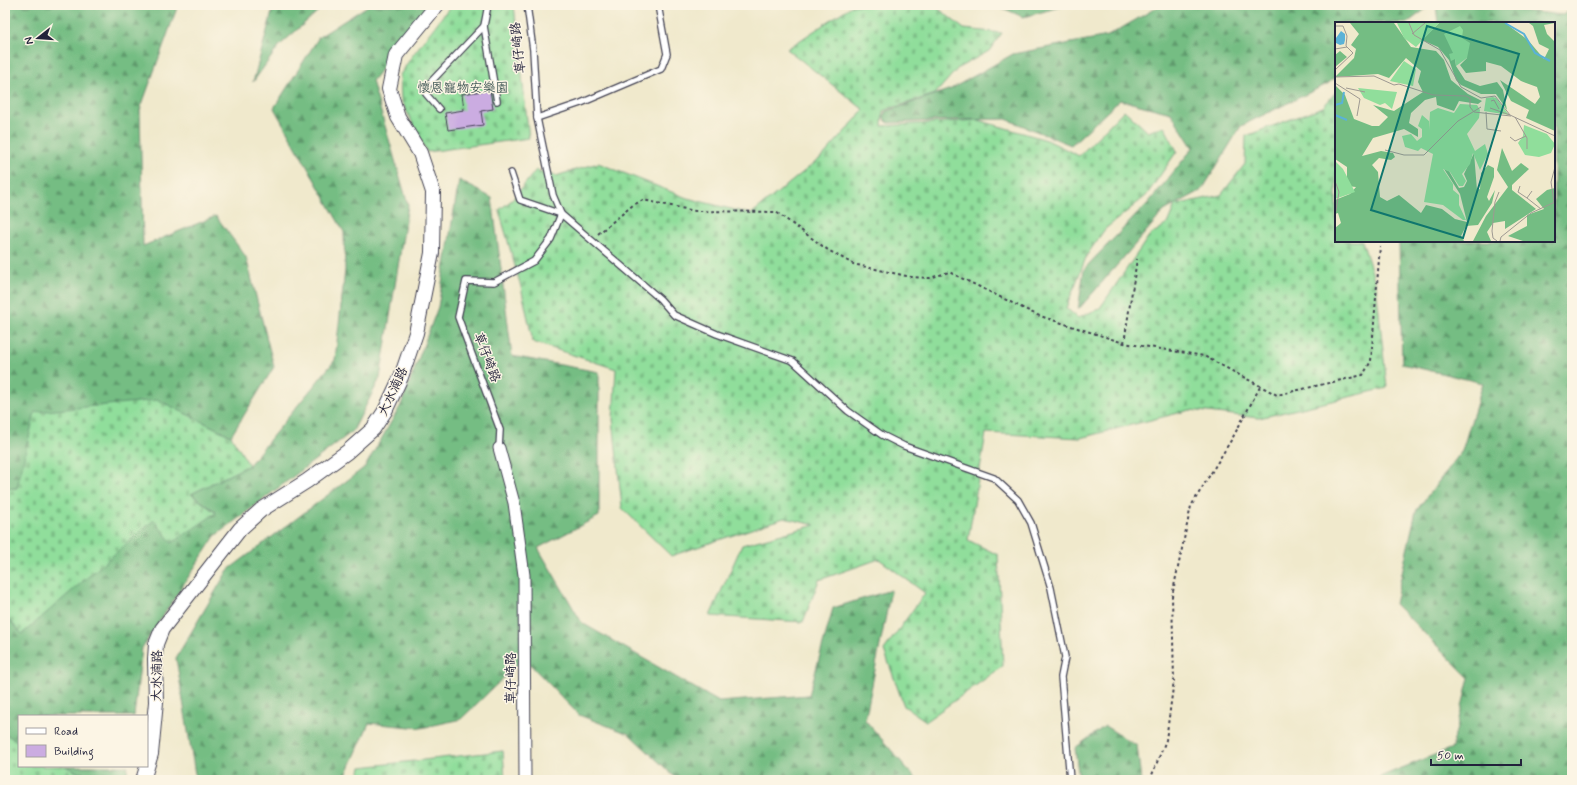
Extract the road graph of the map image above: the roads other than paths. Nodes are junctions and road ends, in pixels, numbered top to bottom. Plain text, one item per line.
1 (437, 5) edge
2 (488, 5) edge
3 (527, 5) edge
4 (658, 5) edge
5 (484, 26) junction
6 (497, 101) dead end
7 (439, 109) dead end
8 (537, 118) junction
9 (511, 173) dead end
10 (561, 214) junction
11 (499, 448) joint
12 (148, 765) edge
13 (148, 767) edge
14 (144, 780) edge
15 (525, 780) edge
16 (1070, 780) edge

1 - 12 street, 大水湳路
2 - 5 lane
3 - 8 lane, 草仔崎路
4 - 8 lane
5 - 6 lane
5 - 7 lane
8 - 10 lane, 草仔崎路
9 - 10 lane
10 - 11 lane, 草仔崎路
10 - 16 lane
11 - 15 street, 草仔崎路
13 - 14 street, 大水湳路

